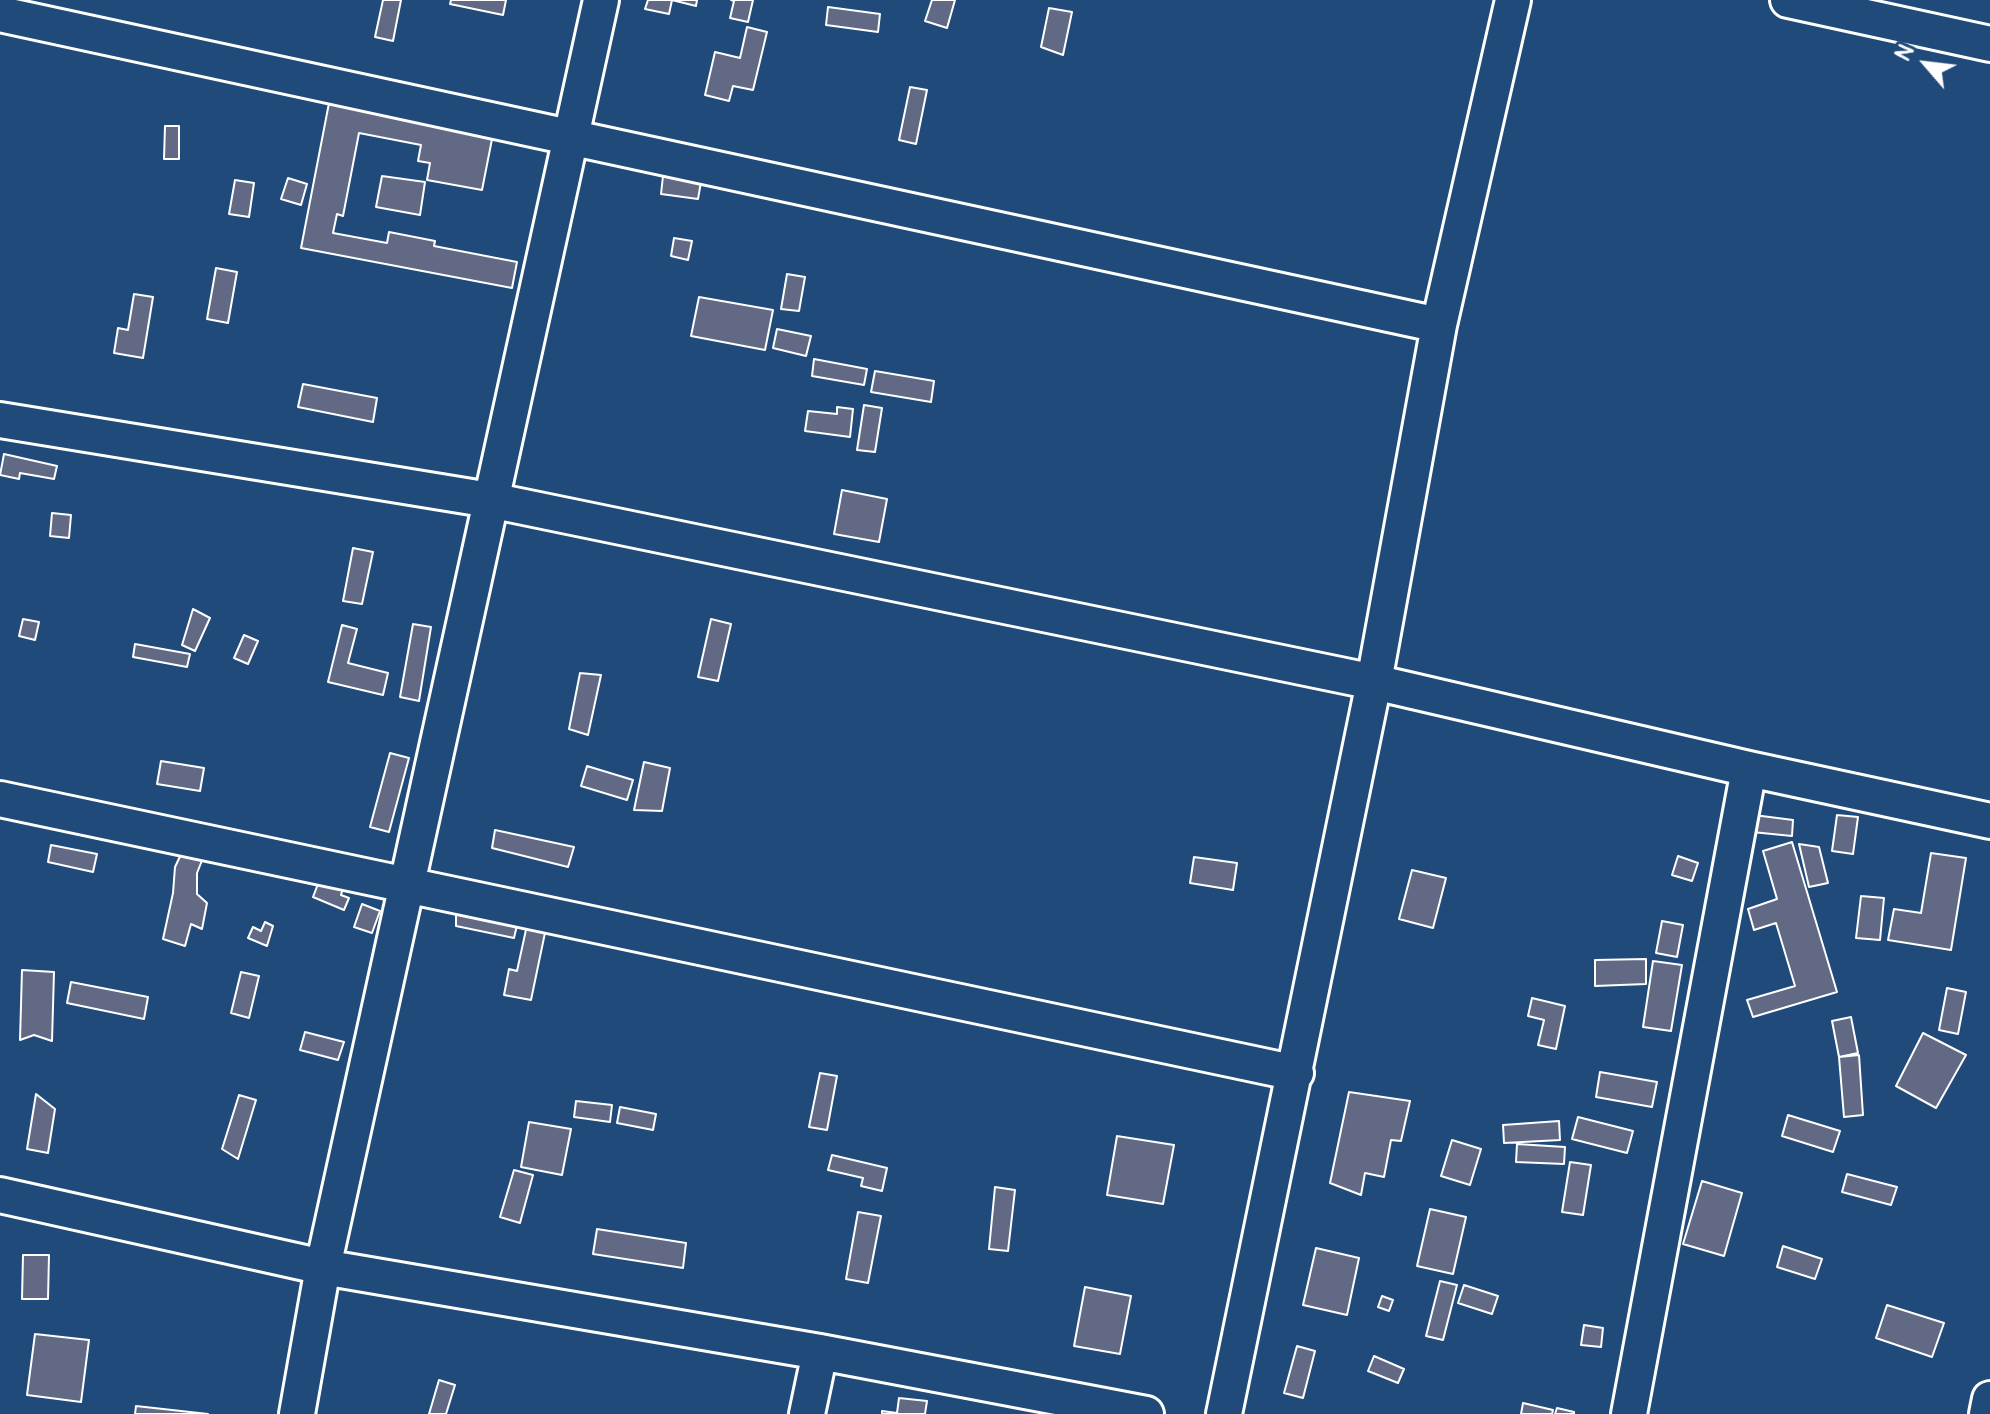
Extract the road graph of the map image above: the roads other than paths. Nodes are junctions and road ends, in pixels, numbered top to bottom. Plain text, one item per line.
1 (601, 0) edge
2 (1513, 0) edge
3 (1788, 0) edge
4 (0, 14) edge
5 (1990, 44) edge
6 (572, 137) junction
7 (1439, 325) junction
8 (0, 420) edge
9 (490, 500) junction
10 (1374, 682) junction
11 (1749, 769) junction
12 (0, 799) edge
13 (1990, 821) edge
14 (406, 884) junction
15 (1296, 1073) junction
16 (0, 1195) edge
17 (323, 1267) junction
18 (820, 1352) junction
19 (1990, 1399) edge
20 (297, 1414) edge
21 (807, 1414) edge
22 (1146, 1414) edge
23 (1224, 1414) edge
24 (1629, 1414) edge
25 (1987, 1414) edge

1 - 6 street
2 - 7 street
3 - 5 street
4 - 6 street
6 - 7 street
6 - 9 street
7 - 10 street
8 - 9 street
9 - 10 street
9 - 14 street
10 - 11 street
10 - 15 street
11 - 13 street
11 - 24 street
12 - 14 street
14 - 15 street
14 - 17 street
15 - 23 street
16 - 17 street
17 - 18 street
17 - 20 street
18 - 21 street
18 - 22 street
19 - 25 street

